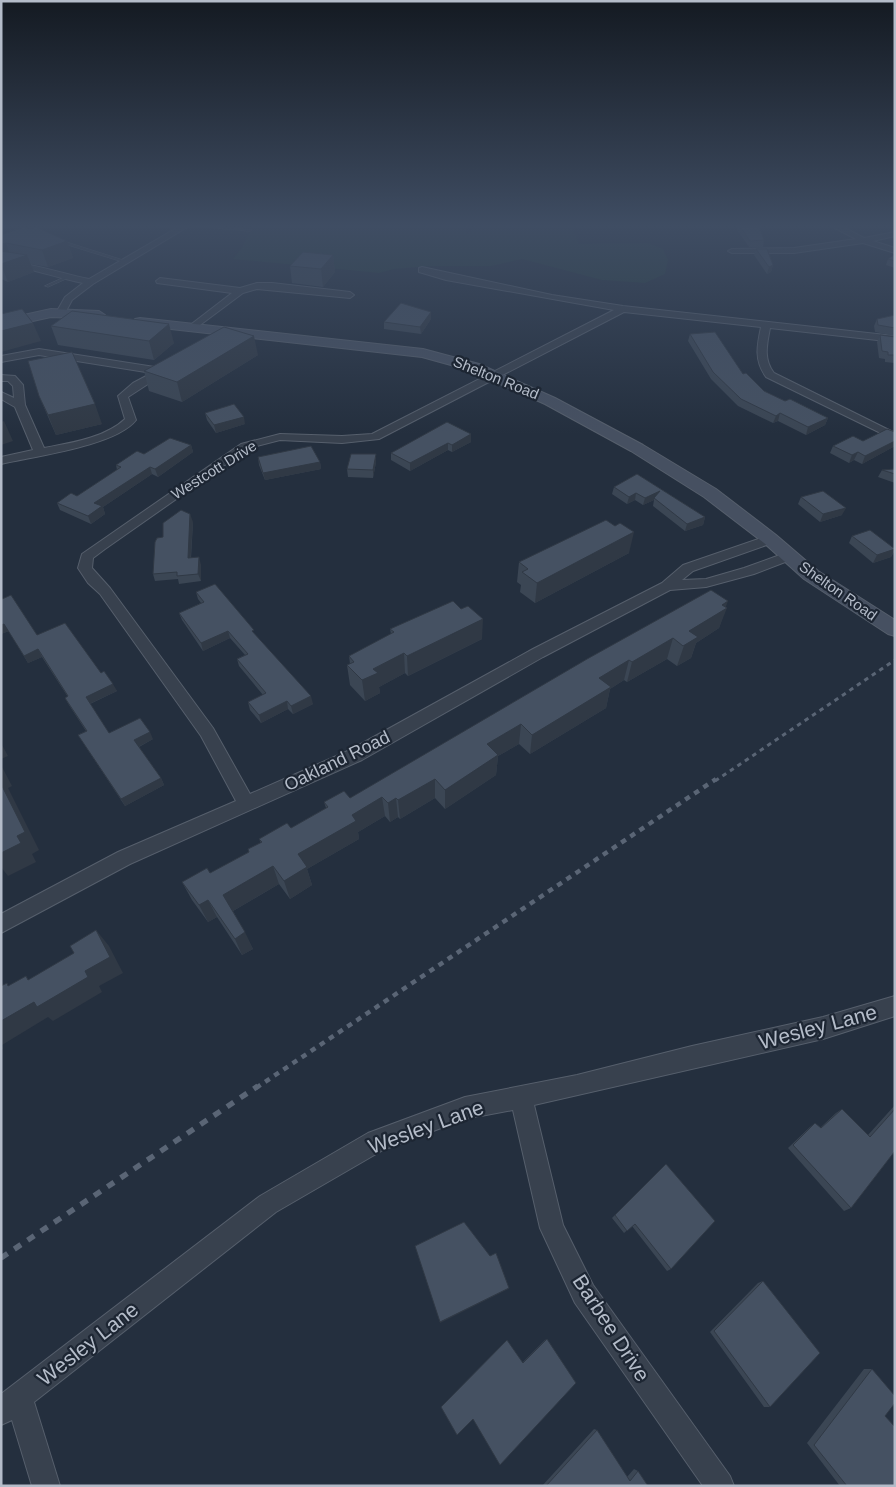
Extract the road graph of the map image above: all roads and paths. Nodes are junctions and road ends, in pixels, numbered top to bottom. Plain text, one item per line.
1 (73, 295) edge
2 (234, 295) edge
3 (541, 295) edge
4 (623, 309) junction
5 (61, 313) junction
6 (1, 324) edge
7 (766, 325) junction
8 (192, 328) junction
9 (228, 332) junction
10 (895, 339) edge
11 (211, 342) edge
12 (1, 359) edge
13 (178, 361) edge
14 (161, 371) junction
15 (495, 376) junction
16 (1, 378) edge
17 (1, 395) edge
18 (20, 405) junction
19 (895, 437) edge
20 (39, 451) junction
21 (1, 461) edge
22 (770, 539) junction
23 (788, 556) junction
24 (666, 586) junction
25 (895, 629) edge
26 (246, 803) junction
27 (1, 924) edge
28 (895, 1006) edge
29 (521, 1097) junction
30 (10, 1405) edge
31 (46, 1486) edge
32 (720, 1486) edge

1 - 5 street
2 - 8 street
3 - 4 street
4 - 7 street
4 - 15 street, Westcott Drive
5 - 6 street, Shelton Road
5 - 8 street, Shelton Road
7 - 10 street
7 - 19 street
8 - 9 street, Shelton Road
9 - 11 street
9 - 15 street, Shelton Road
12 - 14 street
13 - 14 street
14 - 20 street
15 - 22 street, Shelton Road
15 - 26 street, Westcott Drive
16 - 18 street
17 - 18 street
18 - 20 street
20 - 21 street
22 - 23 street, Shelton Road
22 - 24 street, Oakland Road
23 - 24 street, Oakland Road
23 - 25 street, Shelton Road
24 - 26 street, Oakland Road
26 - 27 street, Oakland Road
28 - 29 street, Wesley Lane
29 - 30 street, Wesley Lane
29 - 32 street, Barbee Drive
30 - 31 street

